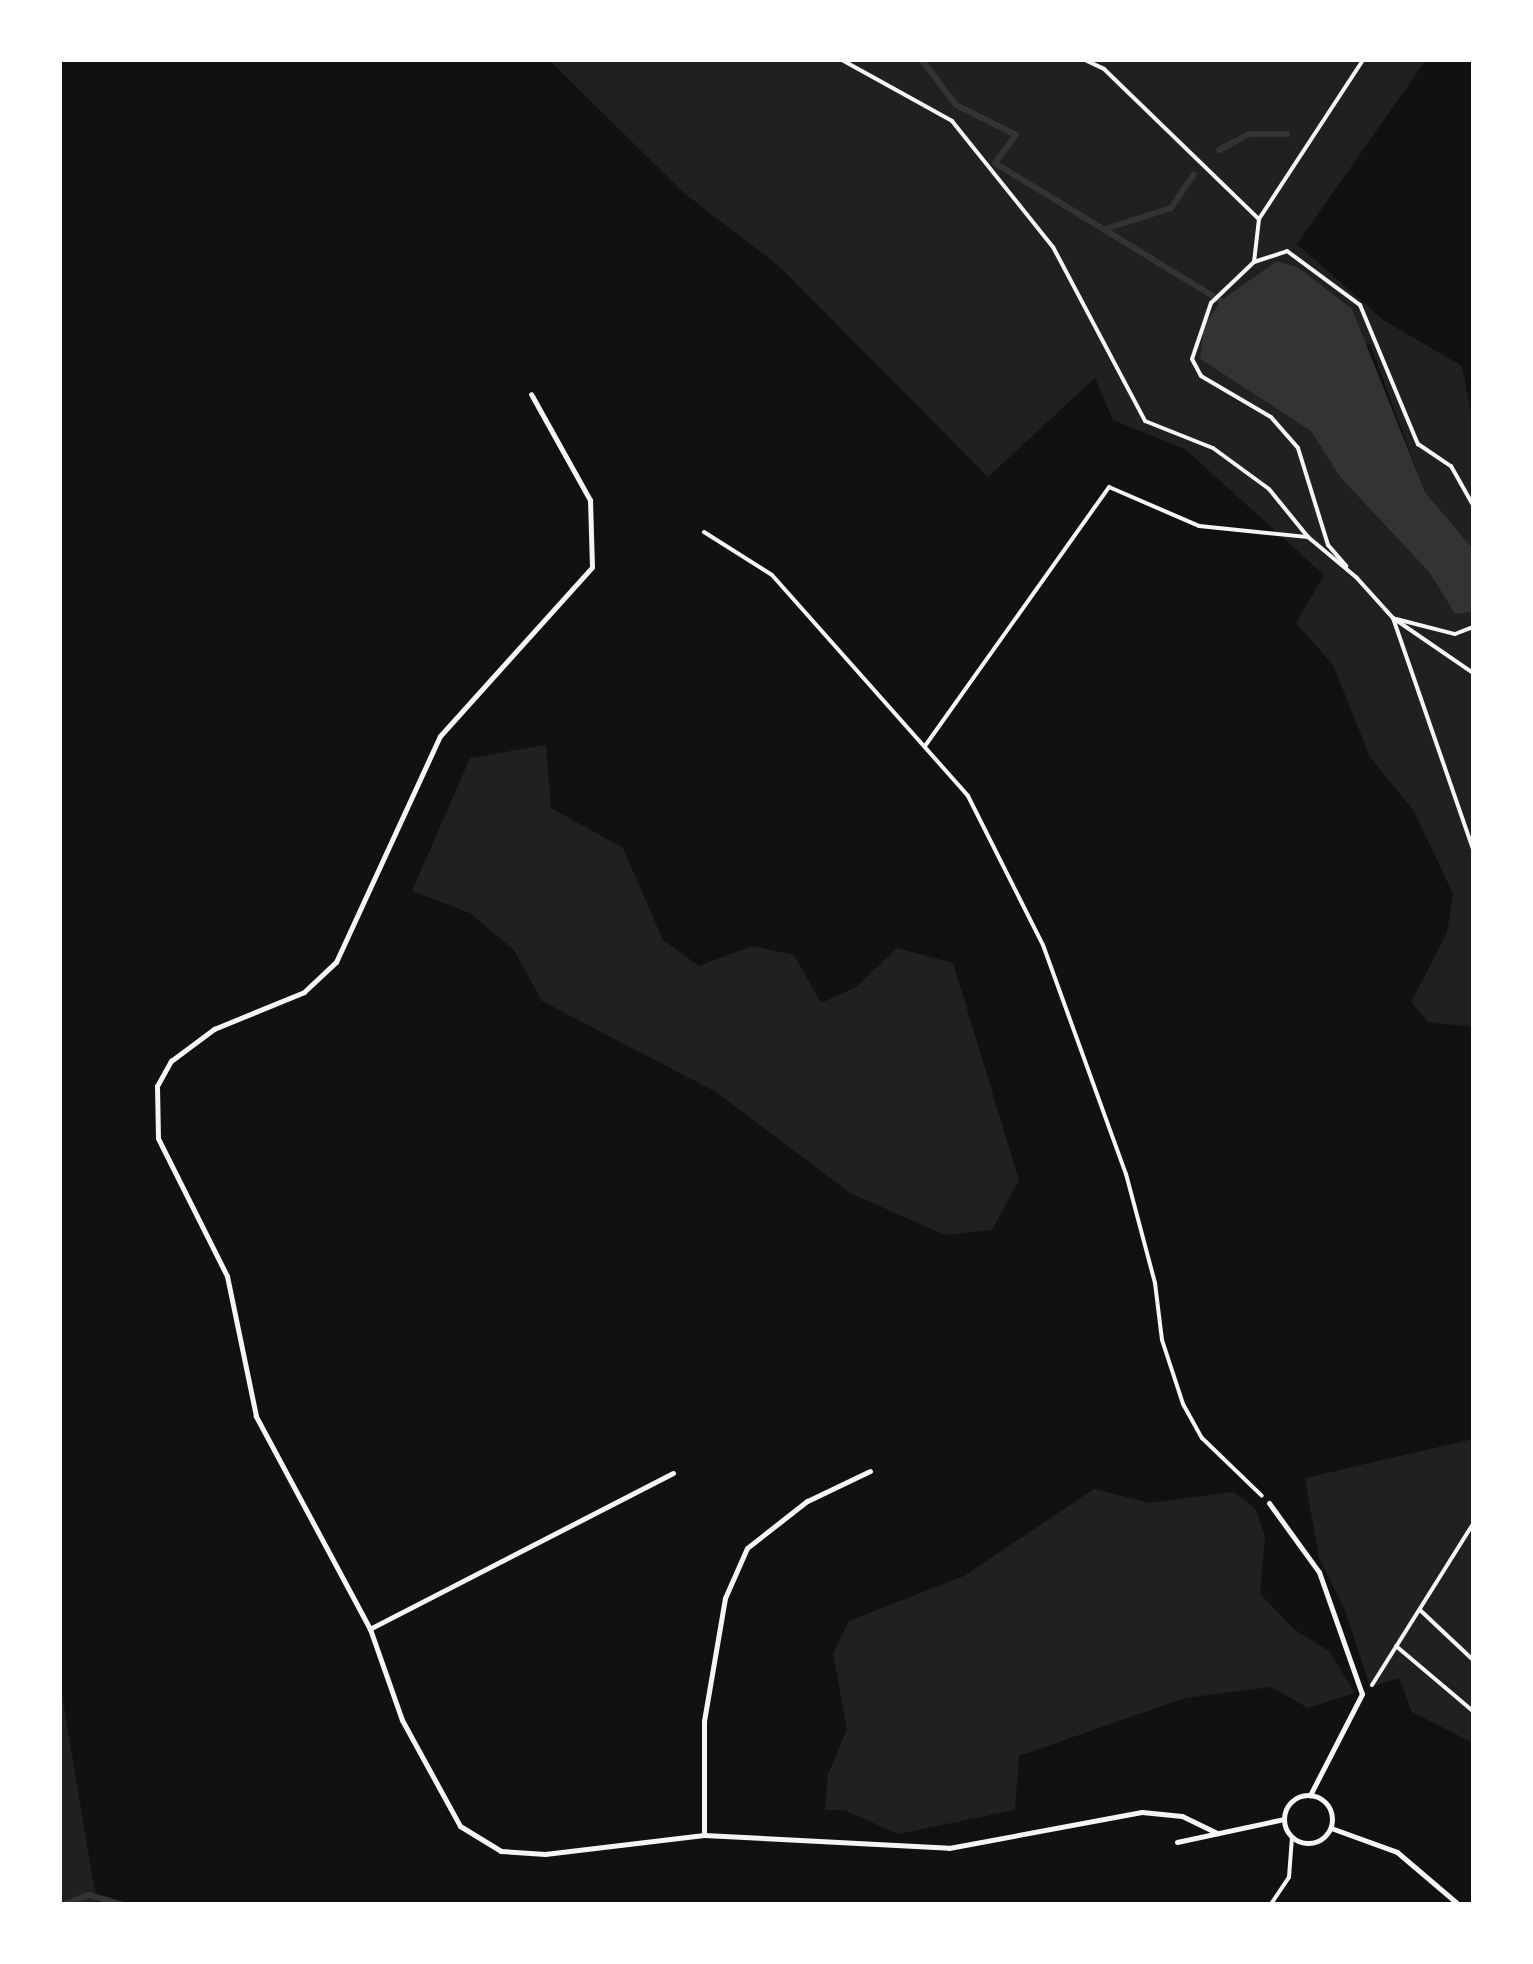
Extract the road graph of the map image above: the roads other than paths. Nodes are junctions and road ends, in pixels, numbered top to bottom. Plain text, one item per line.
1 (531, 394) dead end
2 (870, 1471) dead end
3 (673, 1473) dead end
4 (1270, 1502) road end
5 (370, 1628) junction
6 (1310, 1795) junction
7 (1284, 1819) junction
8 (1331, 1828) junction
9 (1218, 1833) junction
10 (704, 1834) junction
11 (1177, 1842) dead end
12 (1458, 1904) edge

1 - 5 lane
2 - 10 lane
3 - 5 lane
4 - 6 lane
5 - 10 lane
6 - 7 lane
6 - 8 lane
7 - 8 lane
7 - 9 lane
8 - 12 lane
9 - 10 lane
9 - 11 lane

